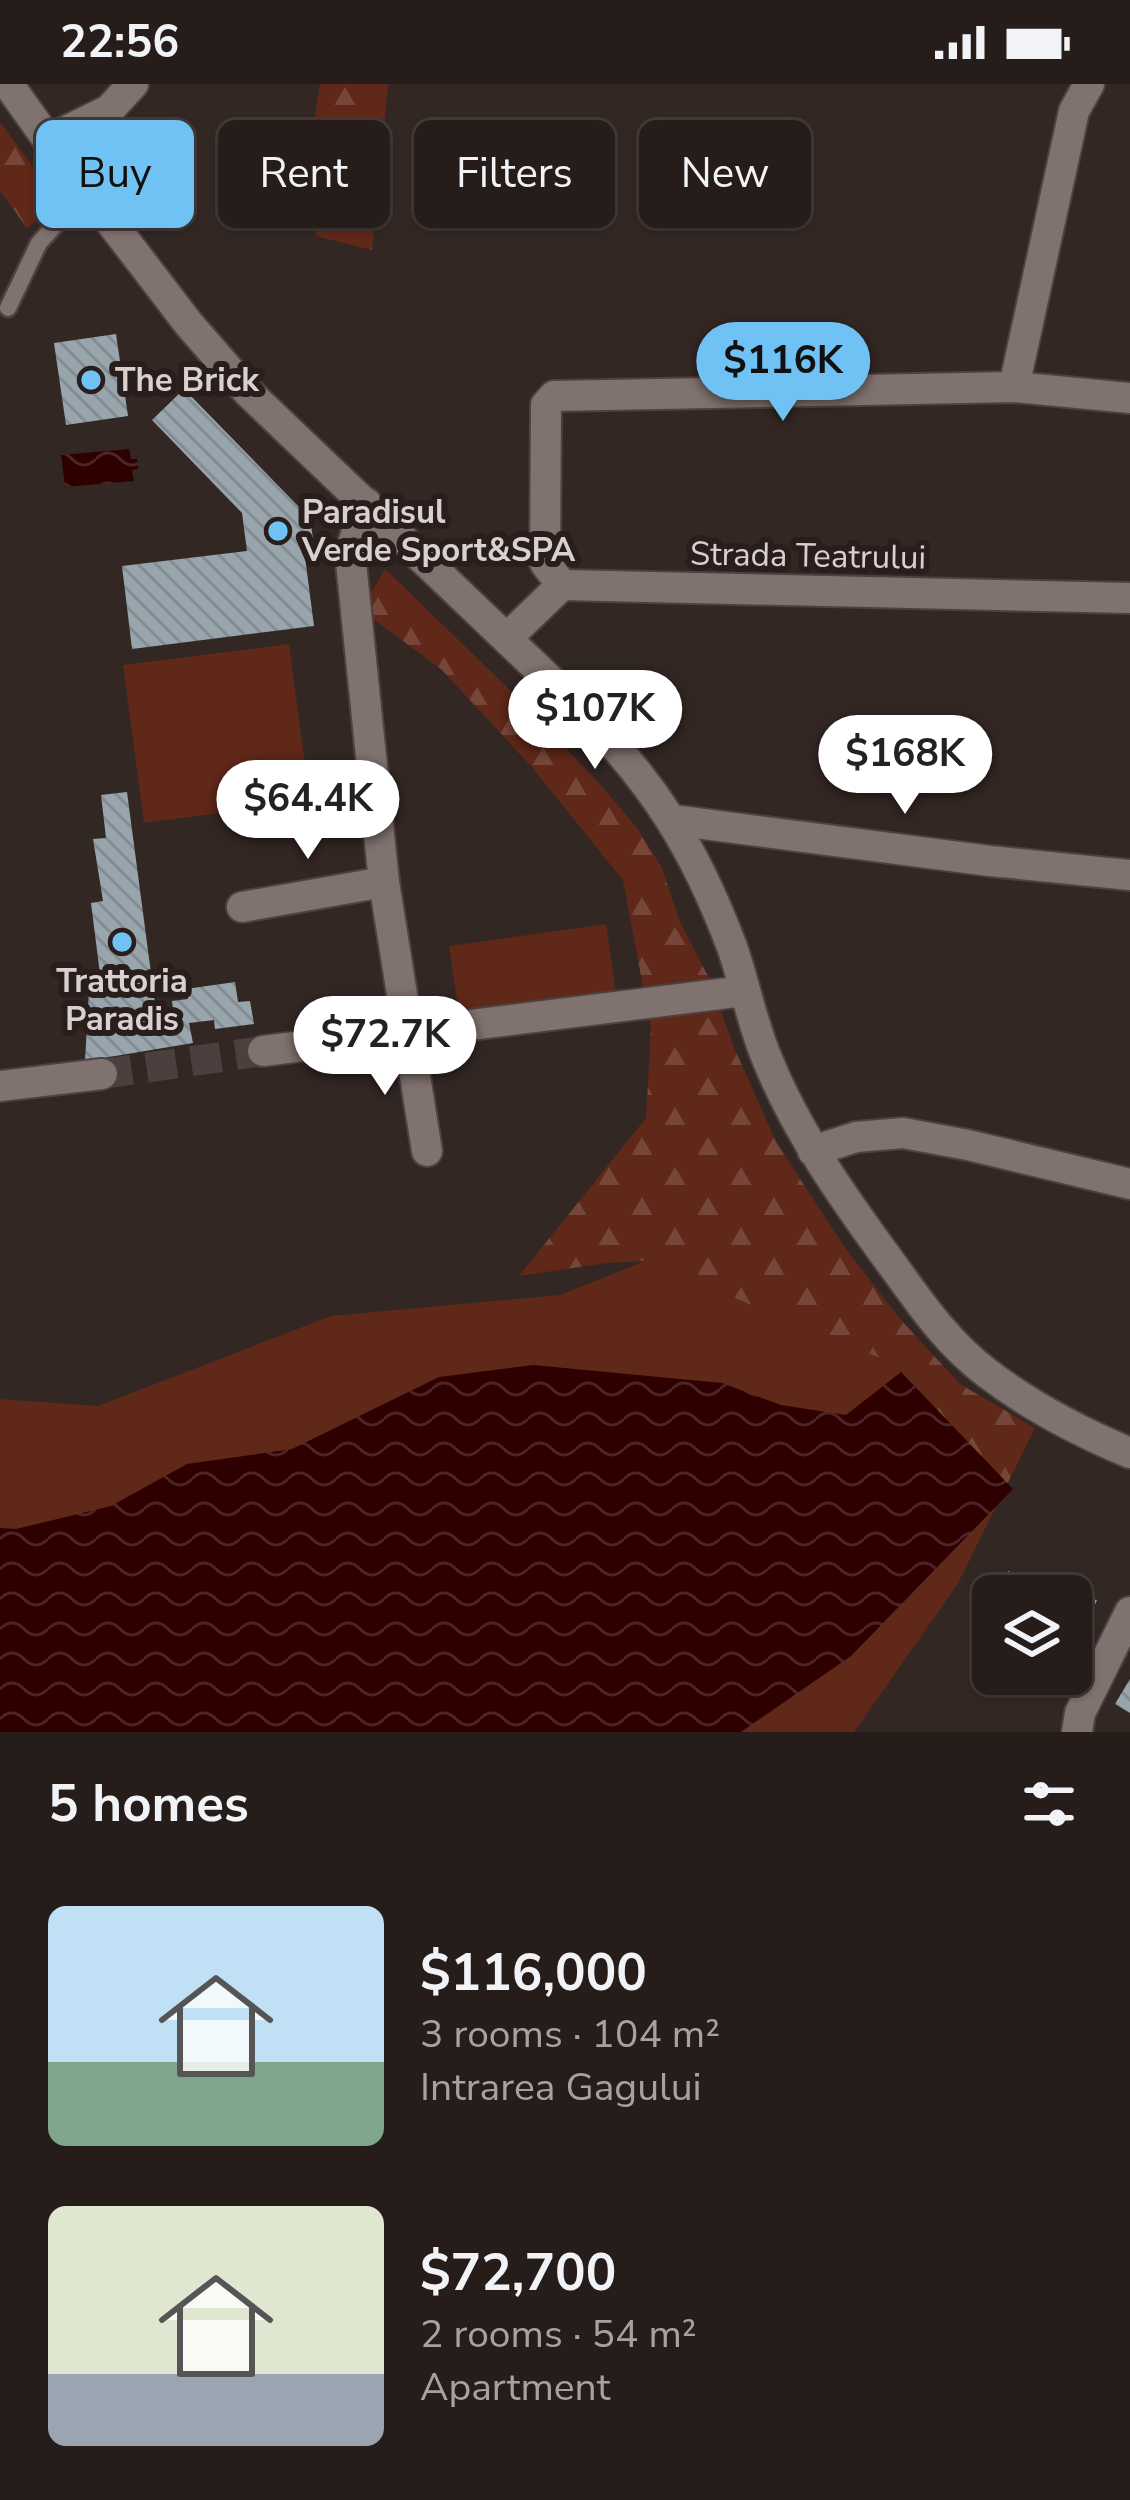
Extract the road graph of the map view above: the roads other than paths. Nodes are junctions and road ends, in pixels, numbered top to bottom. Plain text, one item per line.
1 (8, 84) edge
2 (133, 84) edge
3 (1089, 84) edge
4 (89, 120) edge
5 (36, 123) edge
6 (53, 228) edge
7 (115, 228) edge
8 (8, 308) dead end
9 (1014, 388) junction
10 (1130, 398) edge
11 (366, 503) junction
12 (562, 585) junction
13 (1130, 598) edge
14 (507, 638) junction
15 (673, 820) junction
16 (1130, 875) edge
17 (385, 882) junction
18 (242, 908) dead end
19 (744, 991) junction
20 (409, 1034) junction
21 (263, 1051) tunnel mouth
22 (101, 1074) tunnel mouth
23 (0, 1086) edge
24 (427, 1151) dead end
25 (813, 1151) junction
26 (1130, 1184) edge
27 (1130, 1453) edge
28 (1130, 1612) edge
29 (1077, 1732) edge

1 - 5 street
2 - 4 street
3 - 9 street
6 - 8 lane
7 - 11 street
9 - 10 street
9 - 12 street
11 - 14 street
11 - 17 street
12 - 13 street, Strada Teatrului
12 - 14 street
14 - 15 street
15 - 16 street
15 - 19 street
17 - 18 street
17 - 20 street
19 - 20 street
19 - 25 street
20 - 21 street
20 - 24 street
22 - 23 street
25 - 26 street
25 - 27 street
28 - 29 street

